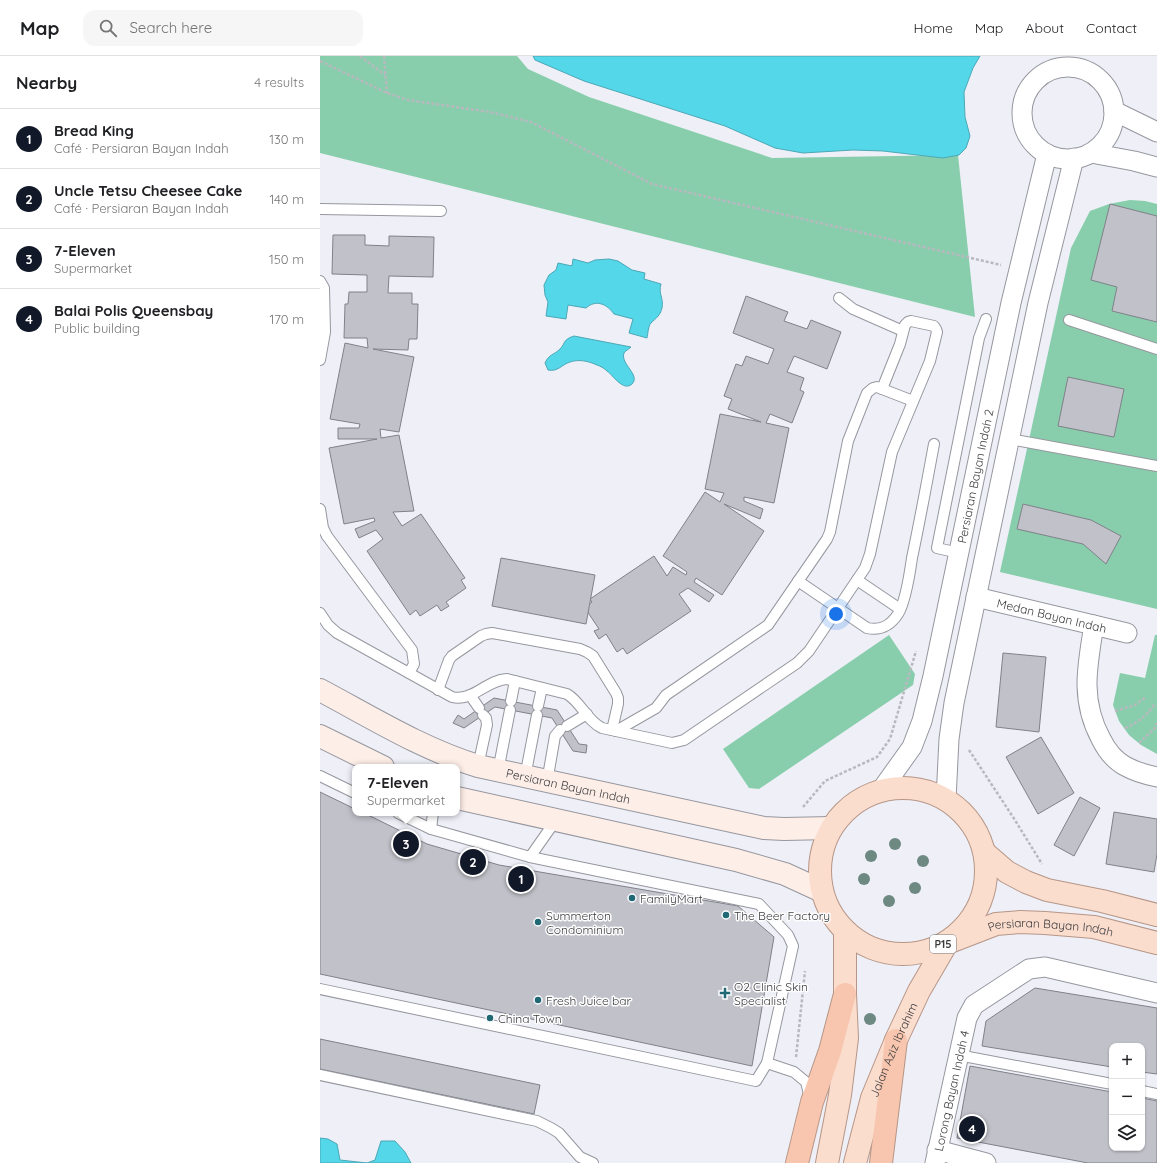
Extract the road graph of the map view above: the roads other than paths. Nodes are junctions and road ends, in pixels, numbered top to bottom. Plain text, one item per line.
1 (1114, 111) junction
2 (1157, 132) edge
3 (1047, 154) junction
4 (1083, 156) junction
5 (1157, 167) edge
6 (320, 210) edge
7 (441, 211) dead end
8 (320, 281) edge
9 (839, 298) dead end
10 (986, 319) dead end
11 (1069, 320) dead end
12 (903, 331) junction
13 (1157, 349) edge
14 (320, 360) edge
15 (882, 389) junction
16 (913, 401) junction
17 (1010, 439) junction
18 (934, 444) dead end
19 (1157, 466) edge
20 (320, 509) edge
21 (959, 553) junction
22 (857, 580) junction
23 (798, 581) junction
24 (976, 597) junction
25 (838, 608) junction
26 (900, 609) junction
27 (320, 613) edge
28 (1094, 625) junction
29 (1127, 633) dead end
30 (409, 673) junction
31 (515, 681) junction
32 (542, 688) junction
33 (320, 690) edge
34 (438, 690) junction
35 (470, 695) junction
36 (587, 714) junction
37 (614, 730) junction
38 (320, 736) edge
39 (377, 764) edge
40 (488, 769) junction
41 (320, 776) edge
42 (525, 777) junction
43 (1157, 777) edge
44 (547, 782) junction
45 (882, 789) junction
46 (352, 792) edge
47 (460, 799) edge
48 (946, 799) junction
49 (404, 816) edge
50 (433, 816) edge
51 (556, 820) junction
52 (831, 828) junction
53 (431, 829) junction
54 (985, 853) junction
55 (530, 857) junction
56 (822, 891) junction
57 (1157, 915) edge
58 (845, 931) junction
59 (946, 943) junction
60 (1157, 943) edge
61 (320, 989) edge
62 (1157, 993) edge
63 (844, 994) junction
64 (896, 1040) junction
65 (958, 1055) junction
66 (767, 1063) junction
67 (320, 1075) edge
68 (1109, 1083) edge
69 (1145, 1092) edge
70 (1157, 1094) edge
71 (812, 1102) junction
72 (936, 1157) edge
73 (593, 1163) edge
74 (798, 1163) edge
75 (827, 1163) edge
76 (855, 1163) edge
77 (882, 1163) edge
78 (986, 1163) edge

1 - 2 street
1 - 3 street
1 - 4 street
3 - 4 street
3 - 21 street, Persiaran Bayan Indah 2
4 - 5 street
4 - 17 street
6 - 7 lane
8 - 14 lane
9 - 12 lane
10 - 21 lane
11 - 13 lane
12 - 15 lane
12 - 16 lane
15 - 16 lane
15 - 23 lane
16 - 22 lane
17 - 19 lane
17 - 24 street
18 - 26 lane
20 - 30 lane
21 - 45 street, Persiaran Bayan Indah 2
22 - 25 lane
22 - 26 lane
23 - 25 lane
23 - 37 lane
24 - 28 street, Medan Bayan Indah
24 - 48 street
25 - 26 lane
25 - 37 lane
27 - 30 lane
28 - 29 street, Medan Bayan Indah
28 - 43 street
30 - 34 lane
31 - 32 lane
31 - 35 lane
31 - 40 lane
32 - 36 lane
32 - 42 lane
33 - 40 street, Persiaran Bayan Indah
34 - 35 lane
34 - 37 lane
35 - 40 lane
36 - 37 lane
36 - 44 lane
38 - 39 street
40 - 42 street, Persiaran Bayan Indah
41 - 46 lane
42 - 44 street, Persiaran Bayan Indah
44 - 52 street, Persiaran Bayan Indah
45 - 48 main road, P15
45 - 52 main road, P15
47 - 51 street
48 - 54 main road, P15
49 - 53 lane
50 - 53 lane
51 - 55 lane
51 - 56 street
52 - 56 main road, P15
53 - 55 lane
54 - 57 main road
54 - 59 main road, P15
55 - 66 lane
56 - 58 main road, P15
58 - 59 main road, P15
58 - 63 main road
59 - 60 main road, Persiaran Bayan Indah
59 - 64 main road, Jalan Aziz Ibrahim / P15
61 - 66 lane
62 - 65 street, Lorong Bayan Indah 4
63 - 71 highway
63 - 75 main road
64 - 76 main road, Jalan Aziz Ibrahim / P15
64 - 77 highway
65 - 68 lane
65 - 72 street, Lorong Bayan Indah 4
66 - 71 lane
67 - 73 lane
69 - 70 lane
71 - 74 highway
72 - 78 street

